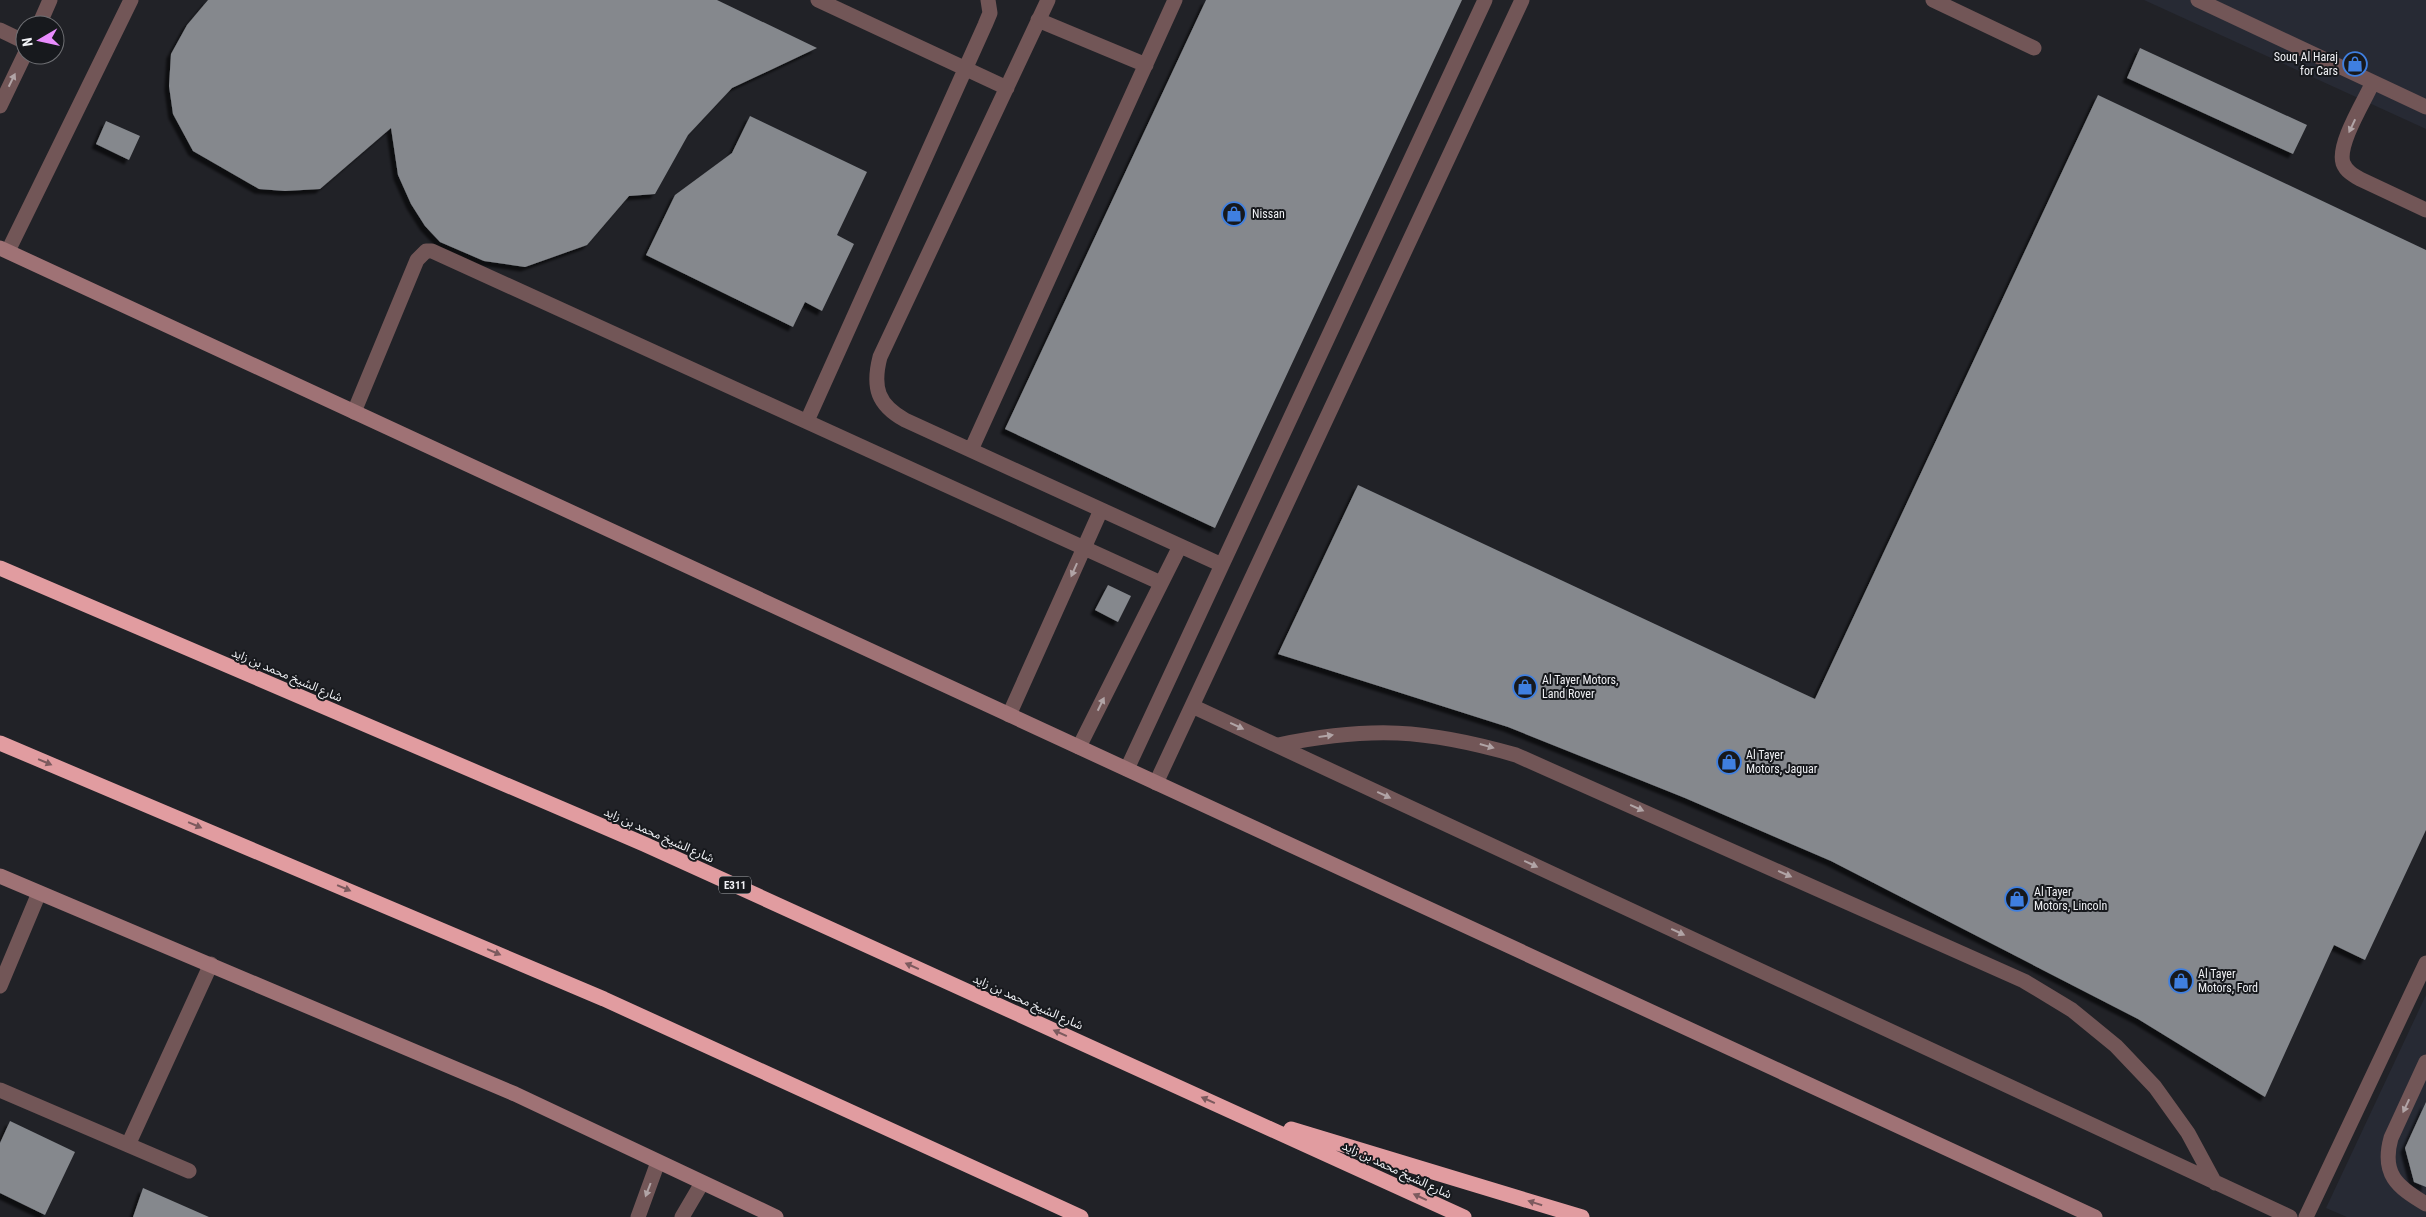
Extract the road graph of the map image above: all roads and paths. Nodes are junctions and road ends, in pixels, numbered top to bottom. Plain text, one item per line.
1 (50, 0) edge
2 (131, 0) edge
3 (818, 0) edge
4 (988, 0) edge
5 (1048, 0) edge
6 (1175, 0) edge
7 (1484, 0) edge
8 (1522, 0) edge
9 (1933, 0) edge
10 (2198, 0) edge
11 (43, 15) edge
12 (1038, 20) junction
13 (0, 30) edge
14 (15, 37) edge
15 (2034, 48) dead end
16 (20, 65) edge
17 (1146, 65) junction
18 (966, 68) junction
19 (2373, 82) junction
20 (1007, 88) junction
21 (0, 106) edge
22 (2426, 107) edge
23 (2426, 210) edge
24 (4, 249) edge
25 (354, 412) junction
26 (807, 421) junction
27 (971, 450) junction
28 (1101, 510) junction
29 (1180, 546) junction
30 (1084, 548) junction
31 (1222, 565) junction
32 (0, 568) edge
33 (1161, 583) junction
34 (1192, 706) junction
35 (1009, 715) junction
36 (0, 742) edge
37 (1278, 746) junction
38 (1079, 747) junction
39 (1127, 770) junction
40 (1156, 783) junction
41 (0, 876) edge
42 (39, 892) junction
43 (2426, 963) edge
44 (211, 964) junction
45 (0, 986) edge
46 (2426, 1062) edge
47 (0, 1090) edge
48 (1238, 1113) junction
49 (128, 1145) junction
50 (658, 1162) junction
51 (189, 1171) dead end
52 (702, 1183) junction
53 (2215, 1183) junction
54 (2426, 1204) edge
55 (638, 1217) edge
56 (682, 1217) edge
57 (776, 1217) edge
58 (1081, 1217) edge
59 (1464, 1217) edge
60 (1582, 1217) edge
61 (2095, 1217) edge
62 (2290, 1217) edge
63 (2306, 1217) edge

1 - 11 street
2 - 24 street
3 - 18 street
4 - 18 street
5 - 12 street
6 - 17 street
7 - 31 street
8 - 34 street
9 - 15 street
10 - 19 street
12 - 17 street
12 - 20 street
13 - 14 street
21 -> 16 street
17 - 27 street
18 - 20 street
18 - 26 street
19 - 22 street
19 -> 23 street
20 - 27 street
24 - 25 street
25 - 26 street
25 - 35 street
26 - 30 street
27 - 28 street
28 - 29 street
28 - 30 street
29 - 31 street
29 - 33 street
30 - 33 street
30 -> 35 street
31 - 39 street
48 -> 32 highway, شارع الشيخ محمد بن زايد / E311
38 -> 33 street
34 -> 37 street
34 - 40 street
35 - 38 street
36 -> 58 highway
37 -> 53 street
37 -> 53 street
38 - 39 street
39 - 40 street
40 - 61 street
41 - 42 street
42 - 44 street
42 - 45 street
43 - 63 street
44 - 49 street
44 - 50 street
46 -> 54 street
47 - 49 street
59 -> 48 highway, شارع الشيخ محمد بن زايد / E311
60 -> 48 highway
49 - 51 street
50 - 52 street
50 -> 55 street
52 - 56 street
52 - 57 street
53 - 62 street

